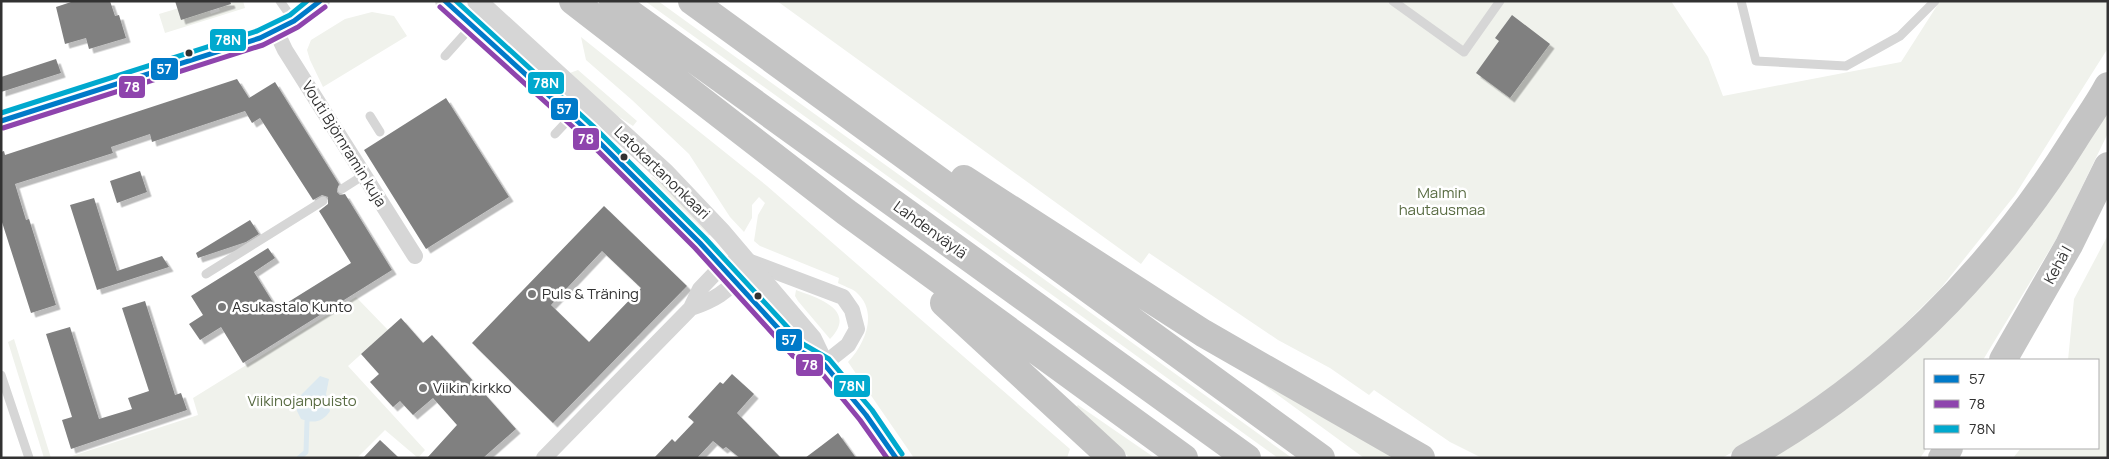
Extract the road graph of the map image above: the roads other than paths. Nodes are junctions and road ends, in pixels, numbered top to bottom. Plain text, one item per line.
1 (280, 1) edge
2 (320, 1) edge
3 (445, 1) edge
4 (477, 1) edge
5 (573, 1) edge
6 (613, 1) edge
7 (692, 1) edge
8 (1393, 1) edge
9 (1500, 1) edge
10 (1741, 1) edge
11 (1935, 1) edge
12 (294, 21) junction
13 (472, 25) junction
14 (276, 31) junction
15 (445, 56) dead end
16 (797, 77) junction
17 (2108, 86) edge
18 (586, 100) junction
19 (370, 116) dead end
20 (573, 116) junction
21 (1, 121) edge
22 (380, 132) dead end
23 (555, 134) dead end
24 (2108, 166) edge
25 (364, 175) junction
26 (342, 189) dead end
27 (323, 201) dead end
28 (846, 212) junction
29 (415, 256) dead end
30 (745, 260) junction
31 (722, 266) junction
32 (206, 274) dead end
33 (736, 281) junction
34 (691, 308) junction
35 (2004, 359) edge
36 (824, 364) junction
37 (1, 375) edge
38 (1410, 452) edge
39 (29, 458) edge
40 (544, 458) edge
41 (896, 458) edge
42 (1112, 458) edge
43 (1184, 458) edge
44 (1246, 458) edge
45 (1321, 458) edge
46 (1428, 458) edge
47 (1746, 458) edge

1 - 12 lane
2 - 12 street
3 - 13 street, Latokartanonkaari
4 - 18 street, Latokartanonkaari
5 - 28 highway
6 - 44 highway, Lahdenväylä
7 - 16 highway
8 - 9 lane
10 - 11 lane
12 - 14 street
13 - 15 lane
13 - 20 street, Latokartanonkaari
14 - 21 street
14 - 25 street, Vouti Björnramin kuja
16 - 38 highway
16 - 45 highway
17 - 47 highway
18 - 20 lane
18 - 30 street, Latokartanonkaari
19 - 22 lane
20 - 23 lane
20 - 31 street, Latokartanonkaari
24 - 35 highway, Kehä I
25 - 26 lane
25 - 29 street, Vouti Björnramin kuja
27 - 32 lane
28 - 42 highway
28 - 43 highway
30 - 31 street
30 - 33 street
30 - 36 street, Latokartanonkaari
30 - 36 street
31 - 33 street, Latokartanonkaari
31 - 34 street
33 - 34 street
33 - 36 street, Latokartanonkaari
34 - 40 street
36 - 41 street, Latokartanonkaari
37 - 39 lane
38 - 46 highway

